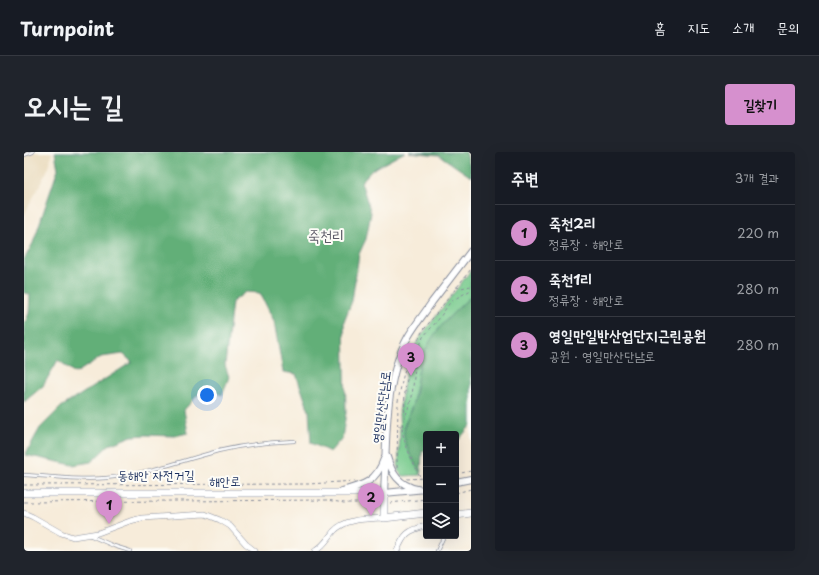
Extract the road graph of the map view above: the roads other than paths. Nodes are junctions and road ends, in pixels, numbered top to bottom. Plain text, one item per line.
1 (33, 152) edge
2 (24, 155) edge
3 (471, 251) edge
4 (294, 441) dead end
5 (386, 452) junction
6 (24, 475) edge
7 (471, 479) edge
8 (459, 481) edge
9 (423, 489) edge
10 (24, 493) edge
11 (336, 493) junction
12 (384, 493) junction
13 (24, 513) edge
14 (423, 513) edge
15 (471, 513) edge
16 (459, 515) edge
17 (384, 518) junction
18 (423, 527) edge
19 (89, 535) junction
20 (443, 539) edge
21 (130, 551) edge
22 (255, 551) edge
23 (316, 551) edge
24 (397, 551) edge
25 (437, 551) edge

1 - 2 lane
3 - 5 street, 영일만산단남로
4 - 6 lane
5 - 9 street
5 - 11 street
5 - 12 street, 영일만산단남로
7 - 8 street
9 - 12 street, 해안로
10 - 11 main road, 해안로
11 - 12 main road, 해안로
12 - 17 main road
13 - 19 street
14 - 17 main road
15 - 16 main road
17 - 23 street
18 - 24 street
19 - 21 lane
19 - 22 street
20 - 25 lane

